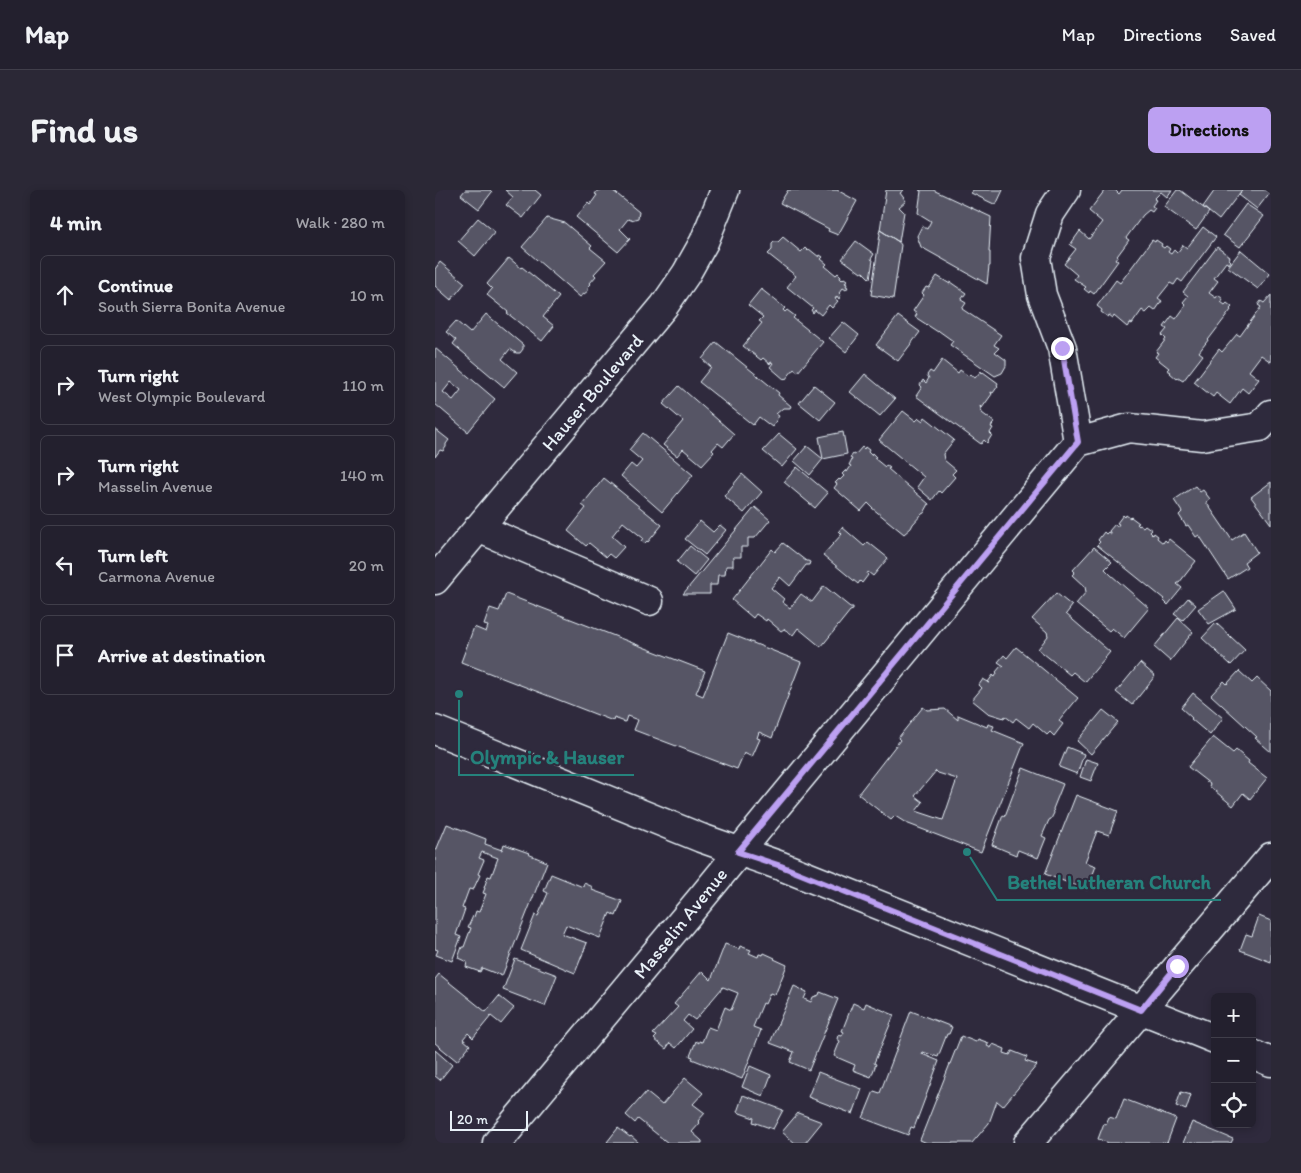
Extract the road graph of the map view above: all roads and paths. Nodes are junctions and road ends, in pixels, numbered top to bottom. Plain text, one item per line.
1 (725, 190) edge
2 (1066, 190) edge
3 (1271, 414) edge
4 (1078, 442) junction
5 (478, 528) junction
6 (435, 580) edge
7 (649, 601) dead end
8 (435, 730) edge
9 (738, 852) junction
10 (1271, 857) edge
11 (1141, 1010) junction
12 (1212, 1038) edge
13 (1256, 1056) edge
14 (1271, 1062) edge
15 (497, 1143) edge
16 (1028, 1143) edge

1 - 5 street, Hauser Boulevard
2 - 4 street
3 - 4 street
4 - 9 street, Masselin Avenue
5 - 6 street, Hauser Boulevard
5 - 7 street
8 - 9 street
9 - 11 street
9 - 15 street, Masselin Avenue
10 - 11 street
11 - 12 street
11 - 16 street
13 - 14 street

